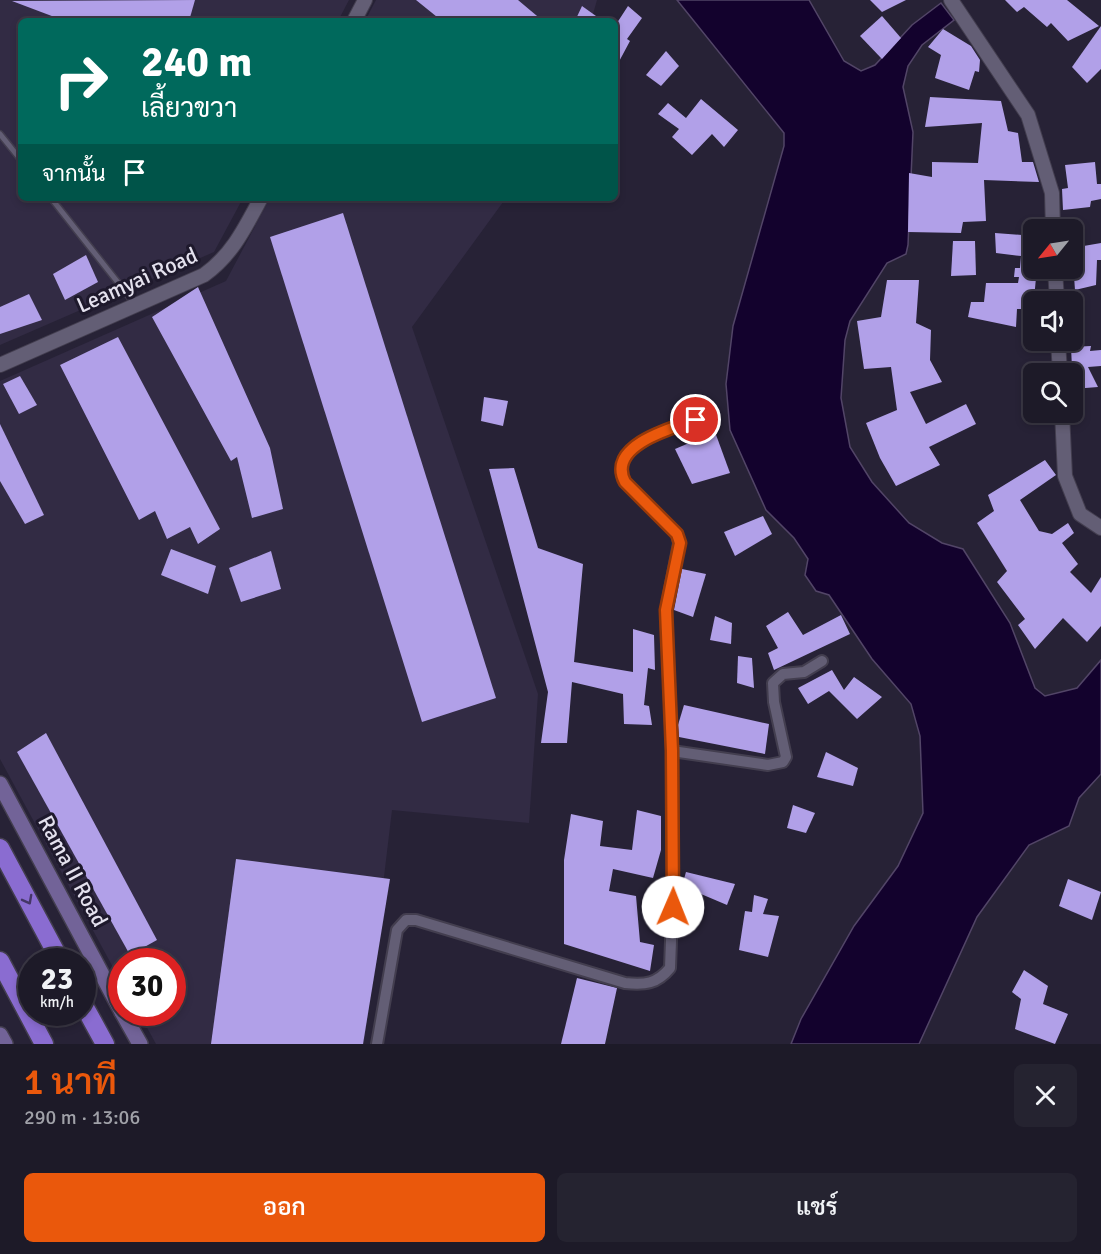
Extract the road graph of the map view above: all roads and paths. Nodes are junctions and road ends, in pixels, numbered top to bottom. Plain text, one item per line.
1 (365, 0) edge
2 (951, 0) edge
3 (356, 18) edge
4 (0, 134) edge
5 (18, 156) edge
6 (53, 201) edge
7 (259, 201) edge
8 (1053, 219) edge
9 (135, 304) junction
10 (0, 365) edge
11 (696, 420) dead end
12 (1063, 423) edge
13 (1101, 528) edge
14 (822, 661) dead end
15 (672, 751) junction
16 (0, 784) edge
17 (0, 848) edge
18 (54, 948) edge
19 (0, 961) edge
20 (108, 986) edge
21 (95, 1026) edge
22 (130, 1026) edge
23 (0, 1035) edge
24 (5, 1044) edge
25 (44, 1044) edge
26 (105, 1044) edge
27 (140, 1044) edge
28 (377, 1044) edge

1 - 3 street
2 - 8 street
4 - 5 lane
6 - 9 lane
7 - 9 street, Leamyai Road
9 - 10 street, Leamyai Road
11 - 15 street
12 - 13 street
14 - 15 street
15 - 28 street
16 - 20 main road, Rama II Road
17 -> 18 highway
19 - 25 highway
21 - 26 highway
22 - 27 main road, Rama II Road
23 - 24 main road

